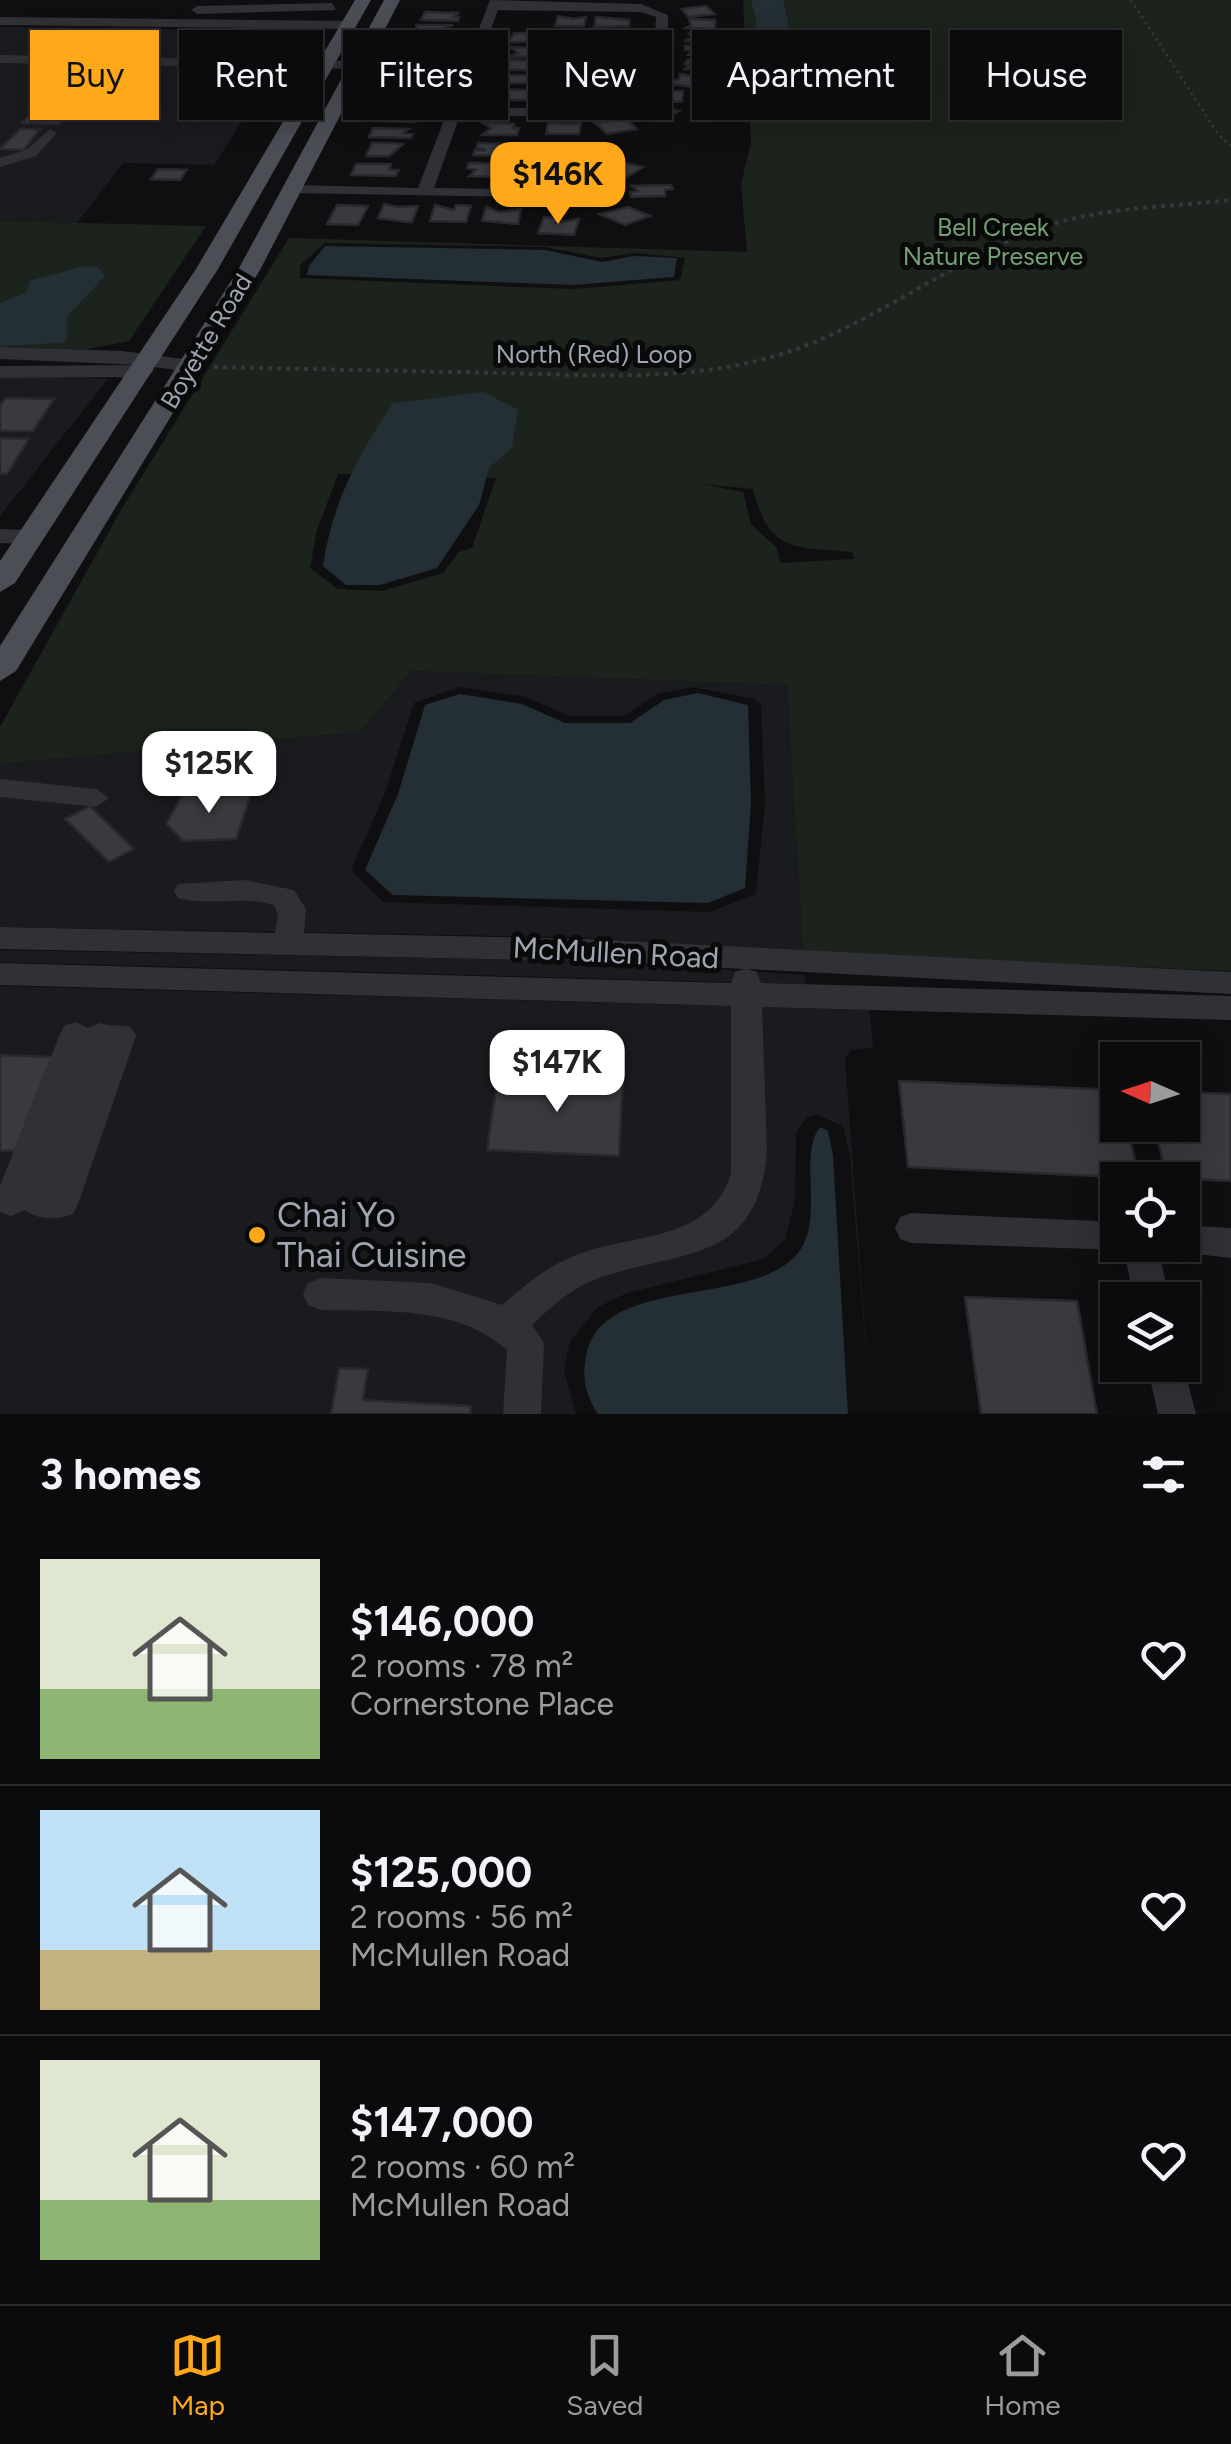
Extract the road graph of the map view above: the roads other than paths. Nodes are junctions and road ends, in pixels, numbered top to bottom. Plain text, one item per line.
1 (392, 0) edge
2 (495, 3) edge
3 (192, 10) dead end
4 (357, 11) edge
5 (0, 21) edge
6 (376, 30) edge
7 (486, 30) edge
8 (0, 59) edge
9 (327, 64) junction
10 (343, 65) edge
11 (343, 94) edge
12 (508, 112) edge
13 (453, 120) edge
14 (50, 133) dead end
15 (0, 163) edge
16 (294, 190) junction
17 (424, 193) junction
18 (576, 195) dead end
19 (146, 366) junction
20 (191, 366) junction
21 (2, 369) edge
22 (12, 546) edge
23 (0, 583) edge
24 (0, 671) edge
25 (0, 788) edge
26 (96, 798) dead end
27 (188, 891) dead end
28 (0, 938) edge
29 (288, 944) junction
30 (746, 960) junction
31 (0, 974) edge
32 (1231, 982) edge
33 (746, 995) junction
34 (1231, 1008) edge
35 (98, 1035) joint
36 (912, 1228) dead end
37 (1100, 1236) edge
38 (1200, 1241) edge
39 (1231, 1242) edge
40 (321, 1294) dead end
41 (506, 1324) junction
42 (1170, 1382) edge
43 (522, 1414) edge
44 (1177, 1414) edge

1 - 6 main road, Boyette Road
2 - 7 street
2 - 12 street
3 - 4 street
4 - 5 street
4 - 9 main road, Boyette Road
8 - 9 street
9 - 10 street
9 - 19 main road, Boyette Road
11 - 16 main road, Boyette Road
13 - 17 street
14 - 15 street
16 - 17 street
16 - 20 main road, Boyette Road
17 - 18 street
19 - 20 street
19 - 21 street
19 - 22 main road, Boyette Road
20 - 24 main road, Boyette Road
22 - 23 main road, Boyette Road
25 - 26 street
27 - 29 street
28 - 29 street, McMullen Road
29 - 30 street, McMullen Road
30 - 32 street, McMullen Road
30 - 33 street
31 - 33 street, McMullen Road
33 - 34 street, McMullen Road
33 - 41 street
35 - 35 street
36 - 37 street
38 - 39 street
40 - 41 street
41 - 43 street
42 - 44 street

